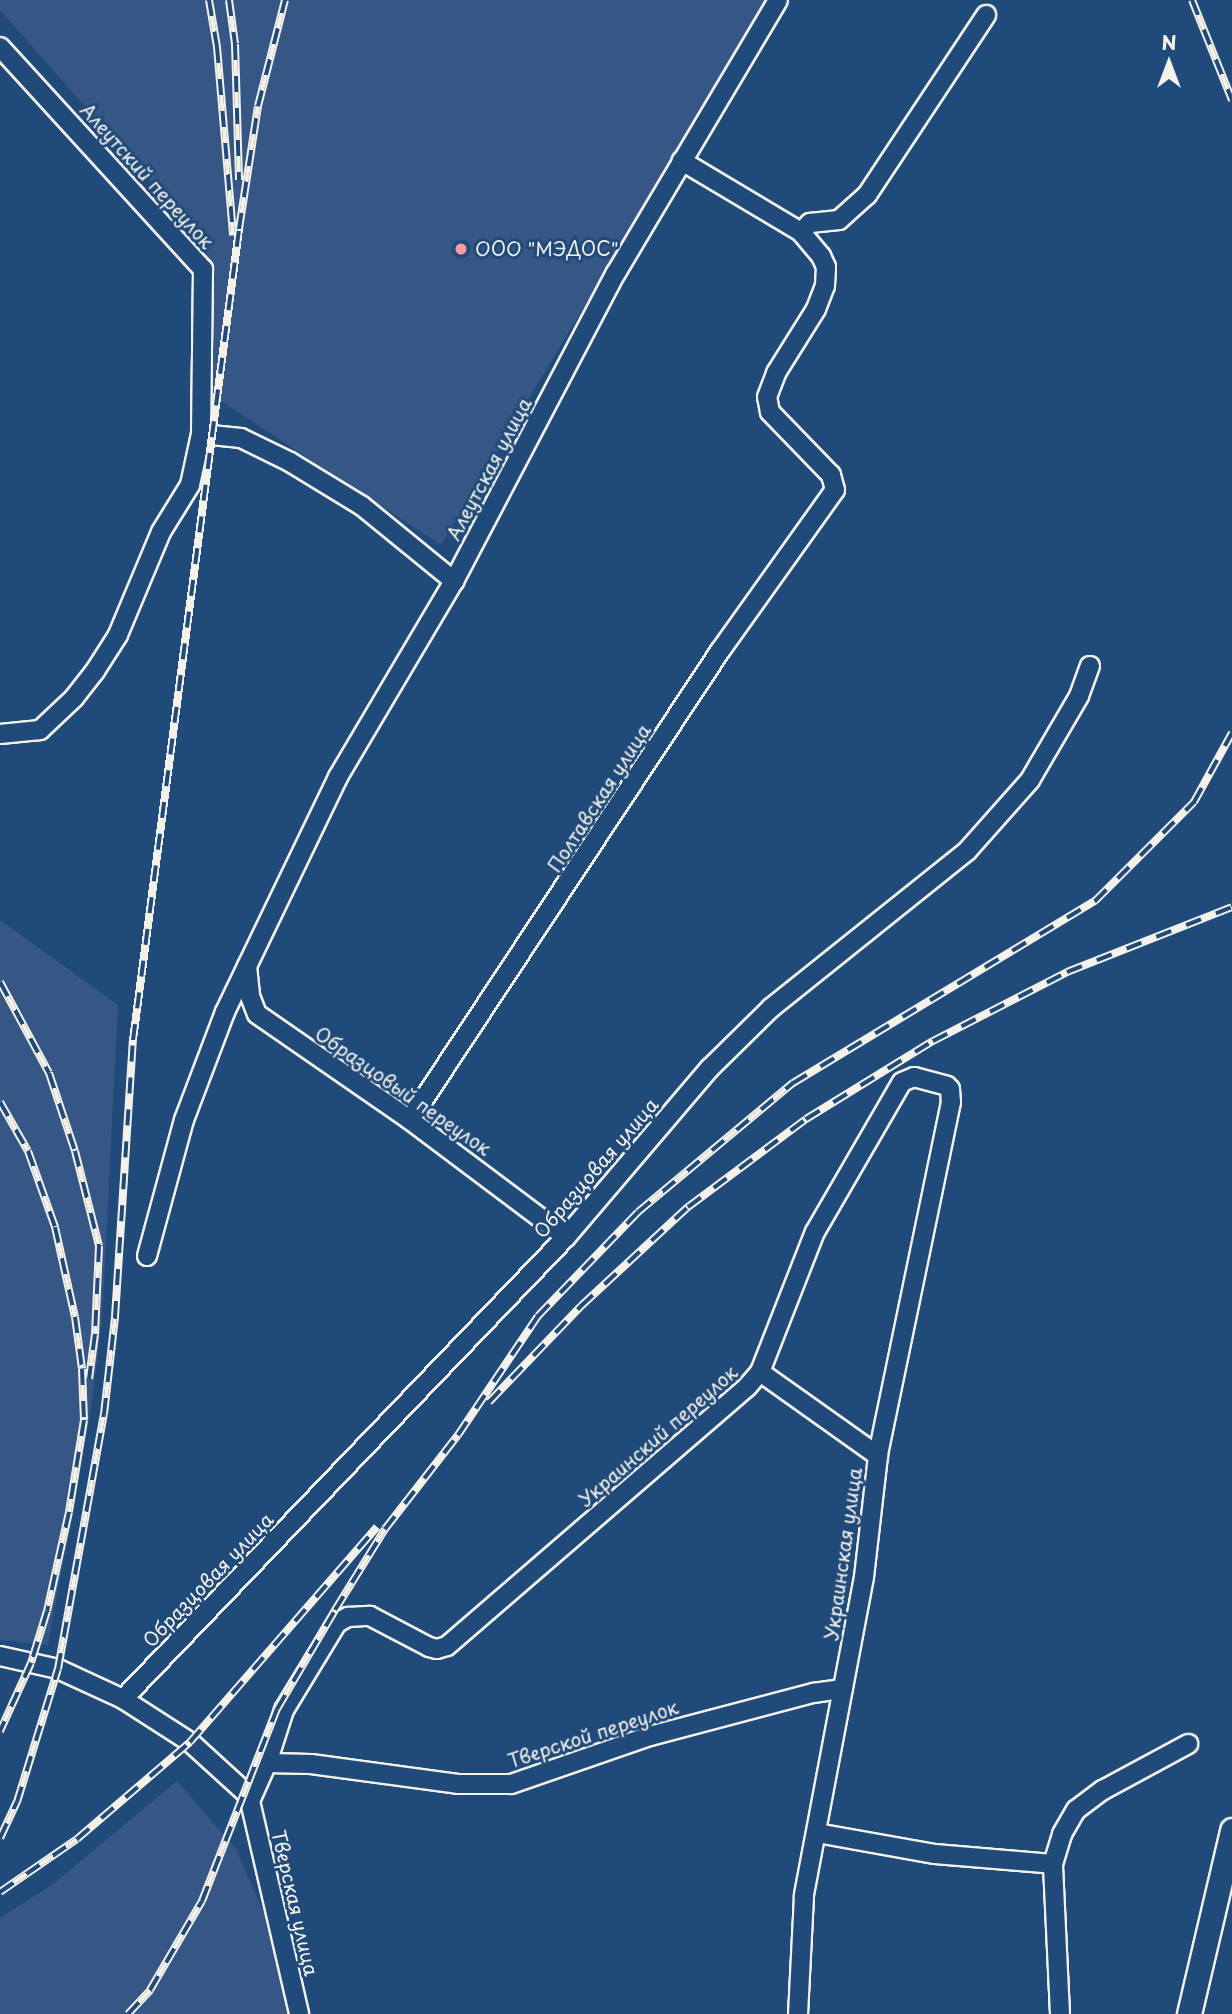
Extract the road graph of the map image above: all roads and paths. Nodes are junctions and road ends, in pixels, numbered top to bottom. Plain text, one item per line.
1 (778, 0) edge
2 (986, 15) dead end
3 (0, 47) edge
4 (681, 161) junction
5 (801, 232) junction
6 (201, 434) junction
7 (454, 581) junction
8 (1090, 666) dead end
9 (0, 734) edge
10 (247, 962) junction
11 (951, 1102) joint
12 (410, 1120) junction
13 (566, 1237) junction
14 (147, 1256) dead end
15 (760, 1372) junction
16 (878, 1456) junction
17 (0, 1656) edge
18 (843, 1689) junction
19 (123, 1699) junction
20 (1188, 1744) dead end
21 (267, 1763) junction
22 (250, 1801) junction
23 (1232, 1830) edge
24 (817, 1833) junction
25 (1054, 1864) junction
26 (299, 2014) edge
27 (798, 2014) edge
28 (1060, 2014) edge
29 (1189, 2014) edge

1 - 4 street, Алеутская улица
2 - 5 street
3 - 6 street, Алеутский переулок
4 - 5 street
4 - 7 street, Алеутская улица
5 - 12 street, Полтавская улица
6 - 7 street
6 - 9 street, Алеутский переулок
7 - 10 street, Алеутская улица
8 - 13 street, Образцовая улица
10 - 12 street, Образцовый переулок
10 - 14 street, Алеутская улица
11 - 15 street, Украинский переулок
11 - 16 street, Украинская улица
12 - 13 street, Образцовый переулок
13 - 19 street, Образцовая улица
15 - 16 street
15 - 21 street, Украинский переулок
16 - 18 street, Украинская улица
17 - 19 street
18 - 21 street, Тверской переулок
18 - 24 street, Украинская улица
19 - 22 street
20 - 25 street
21 - 22 street
22 - 26 street, Тверская улица
23 - 29 main road
24 - 25 street
24 - 27 street, Украинская улица
25 - 28 street

